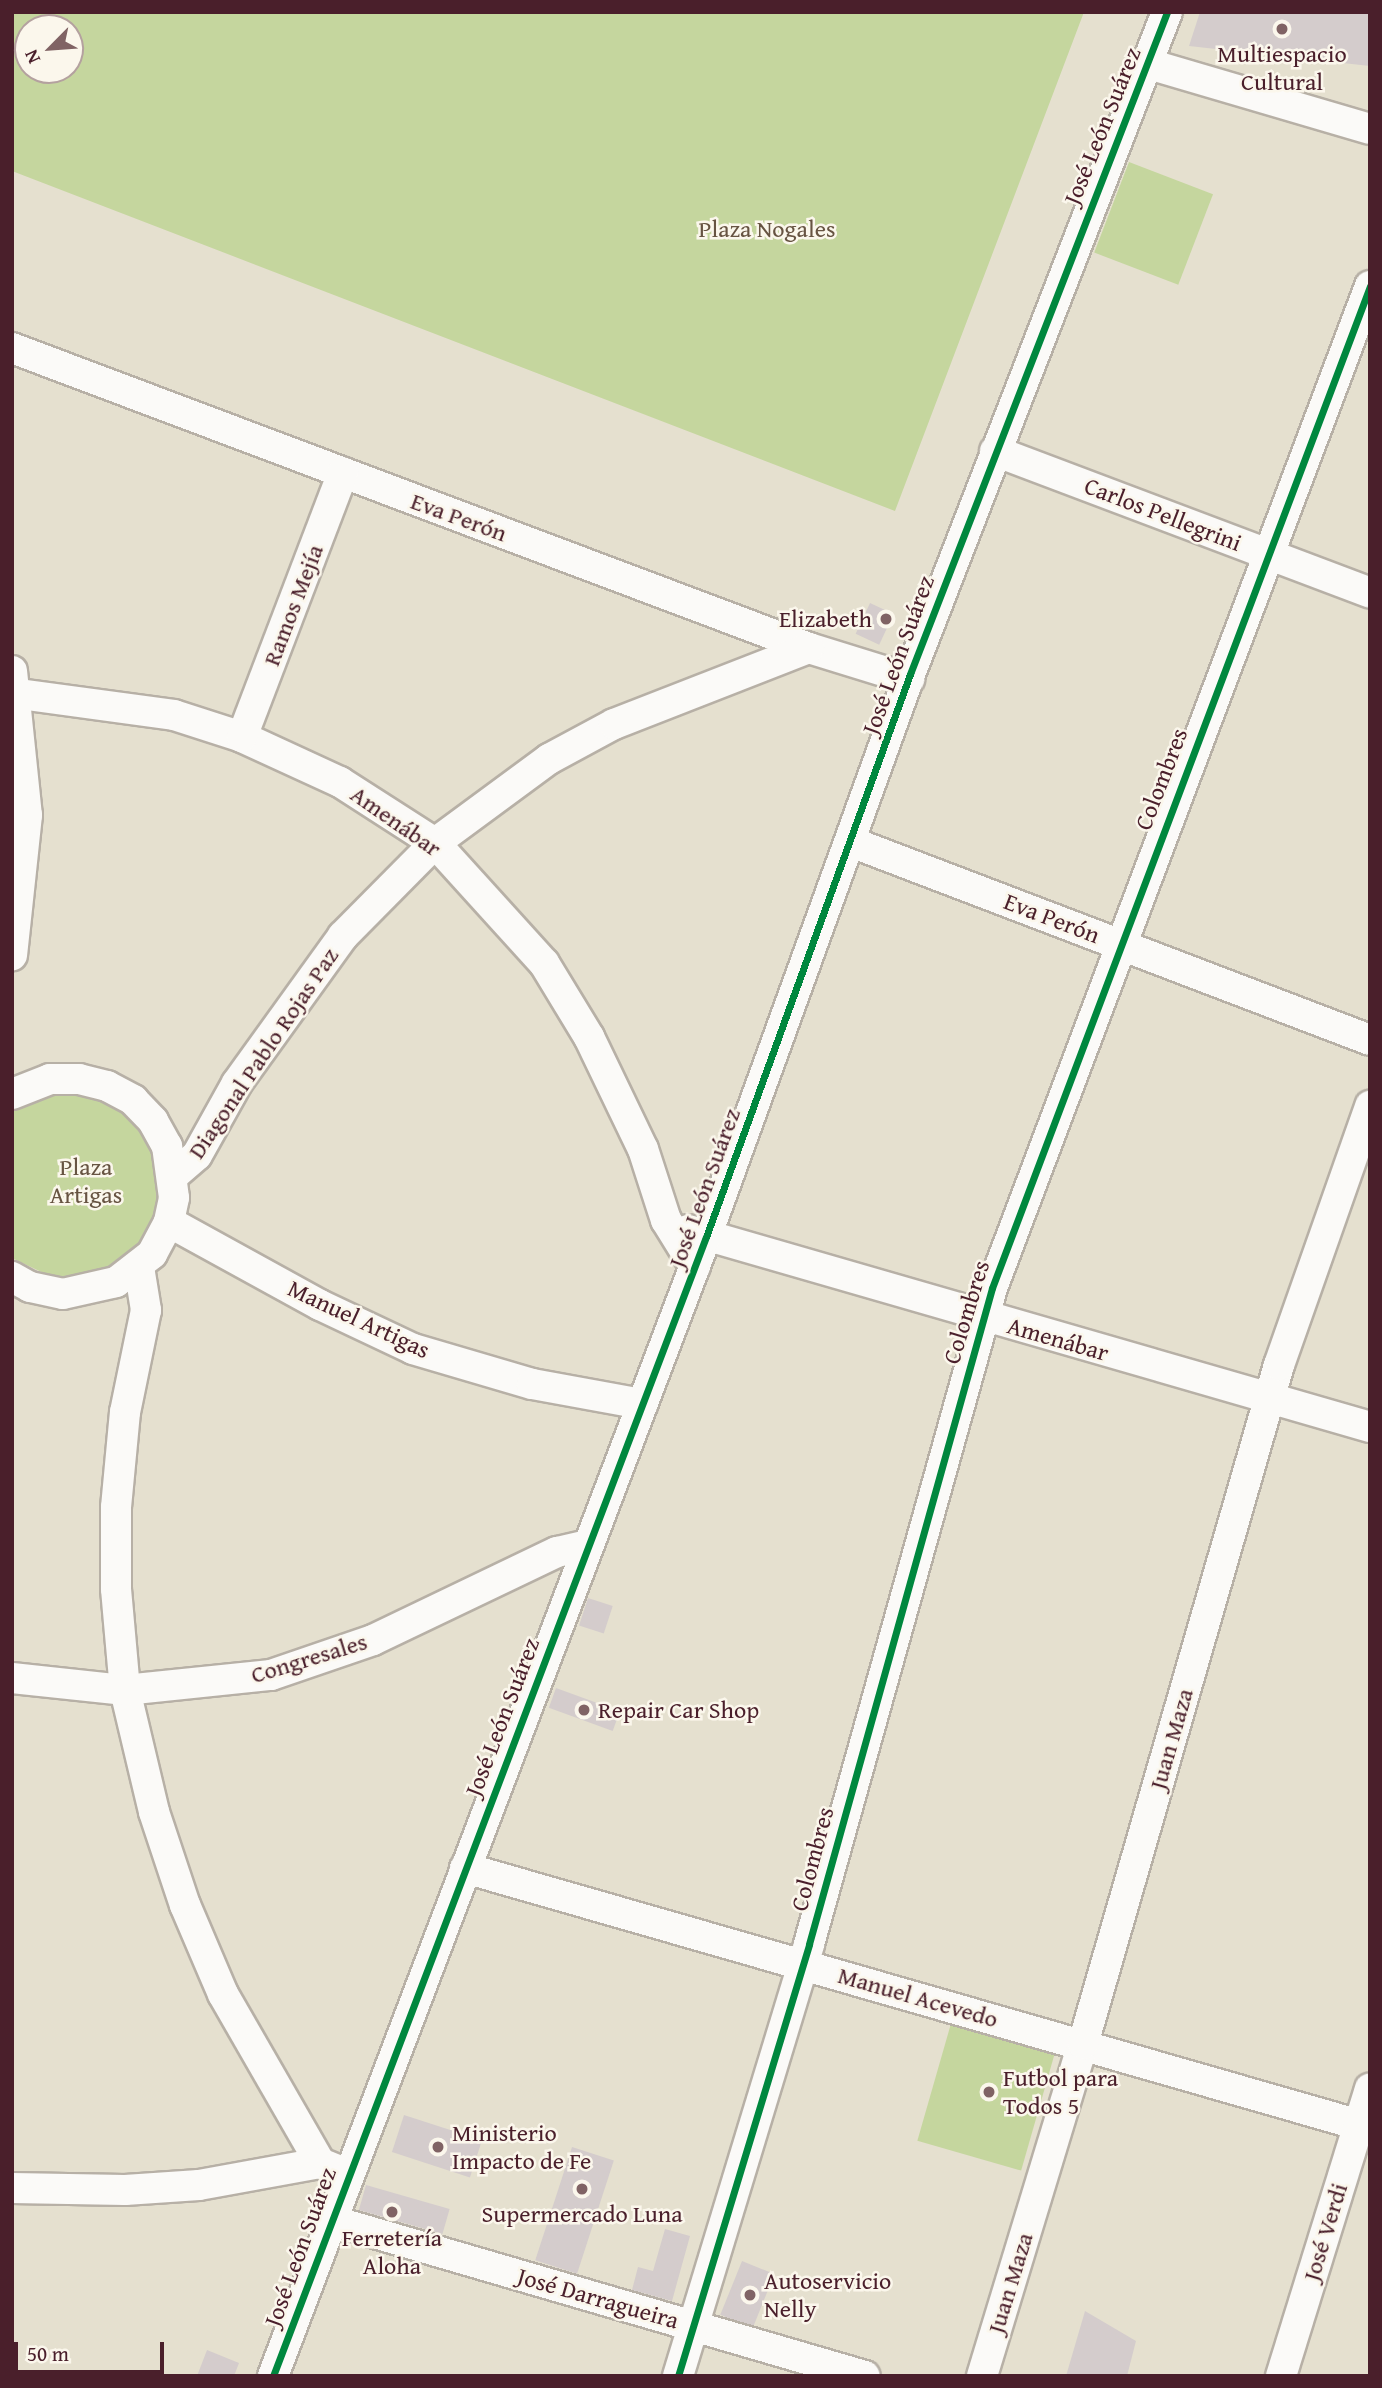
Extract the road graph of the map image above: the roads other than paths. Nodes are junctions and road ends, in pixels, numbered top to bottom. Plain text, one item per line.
1 (1167, 12) edge
2 (1149, 64) junction
3 (1370, 129) edge
4 (1370, 286) edge
5 (12, 348) edge
6 (995, 451) junction
7 (343, 474) junction
8 (1267, 554) junction
9 (1370, 593) edge
10 (809, 648) junction
11 (909, 679) junction
12 (13, 686) edge
13 (242, 737) junction
14 (851, 842) junction
15 (435, 843) junction
16 (1120, 944) junction
17 (12, 956) edge
18 (1370, 1040) edge
19 (12, 1094) edge
20 (1370, 1107) edge
21 (174, 1175) junction
22 (169, 1222) junction
23 (668, 1223) junction
24 (706, 1237) junction
25 (139, 1267) junction
26 (695, 1267) junction
27 (12, 1277) edge
28 (982, 1317) junction
29 (1269, 1397) junction
30 (642, 1404) junction
31 (1370, 1427) edge
32 (587, 1545) junction
33 (12, 1678) edge
34 (125, 1690) junction
35 (465, 1868) junction
36 (802, 1964) junction
37 (1083, 2044) junction
38 (1370, 2088) edge
39 (1364, 2126) edge
40 (334, 2169) junction
41 (12, 2188) edge
42 (330, 2220) junction
43 (693, 2326) junction
44 (273, 2376) edge
45 (678, 2376) edge
46 (865, 2376) edge
47 (982, 2376) edge
48 (1281, 2376) edge

1 - 2 street, José León Suárez
2 - 3 street
2 - 6 street, José León Suárez
4 - 8 street, Colombres
5 - 7 street, Eva Perón
6 - 8 street, Carlos Pellegrini
6 - 11 street, José León Suárez
7 - 10 street, Eva Perón
7 - 13 street, Ramos Mejía
8 - 9 street, Carlos Pellegrini
8 - 16 street, Colombres
10 - 11 street, Eva Perón
10 - 15 street, Diagonal Pablo Rojas Paz
11 - 14 street, José León Suárez
12 - 13 street, Amenábar
12 - 17 street
13 - 15 street, Amenábar
14 - 16 street, Eva Perón
14 - 24 street, José León Suárez
15 - 21 street, Diagonal Pablo Rojas Paz
15 - 23 street, Amenábar
16 - 18 street, Eva Perón
16 - 28 street, Colombres
19 - 21 street
20 - 29 street, Juan Maza
21 - 22 street
22 - 25 street
22 - 30 street, Manuel Artigas
23 - 24 street, Amenábar
23 - 26 street, Amenábar
24 - 26 street, José León Suárez
24 - 28 street, Amenábar
25 - 27 street
25 - 34 street
26 - 30 street, José León Suárez
28 - 29 street, Amenábar
28 - 36 street, Colombres
29 - 31 street, Amenábar
29 - 37 street, Juan Maza
30 - 32 street, José León Suárez
32 - 34 street, Congresales
32 - 35 street, José León Suárez
33 - 34 street, Congresales
34 - 40 street
35 - 36 street, Manuel Acevedo
35 - 40 street, José León Suárez
36 - 37 street, Manuel Acevedo
36 - 43 street, Colombres
37 - 39 street, Manuel Acevedo
37 - 47 street, Juan Maza
38 - 39 street, José Verdi
39 - 48 street, José Verdi
40 - 41 street
40 - 42 street, José León Suárez
42 - 43 street, José Darragueira
42 - 44 street, José León Suárez
43 - 45 street, Colombres
43 - 46 street, José Darragueira

